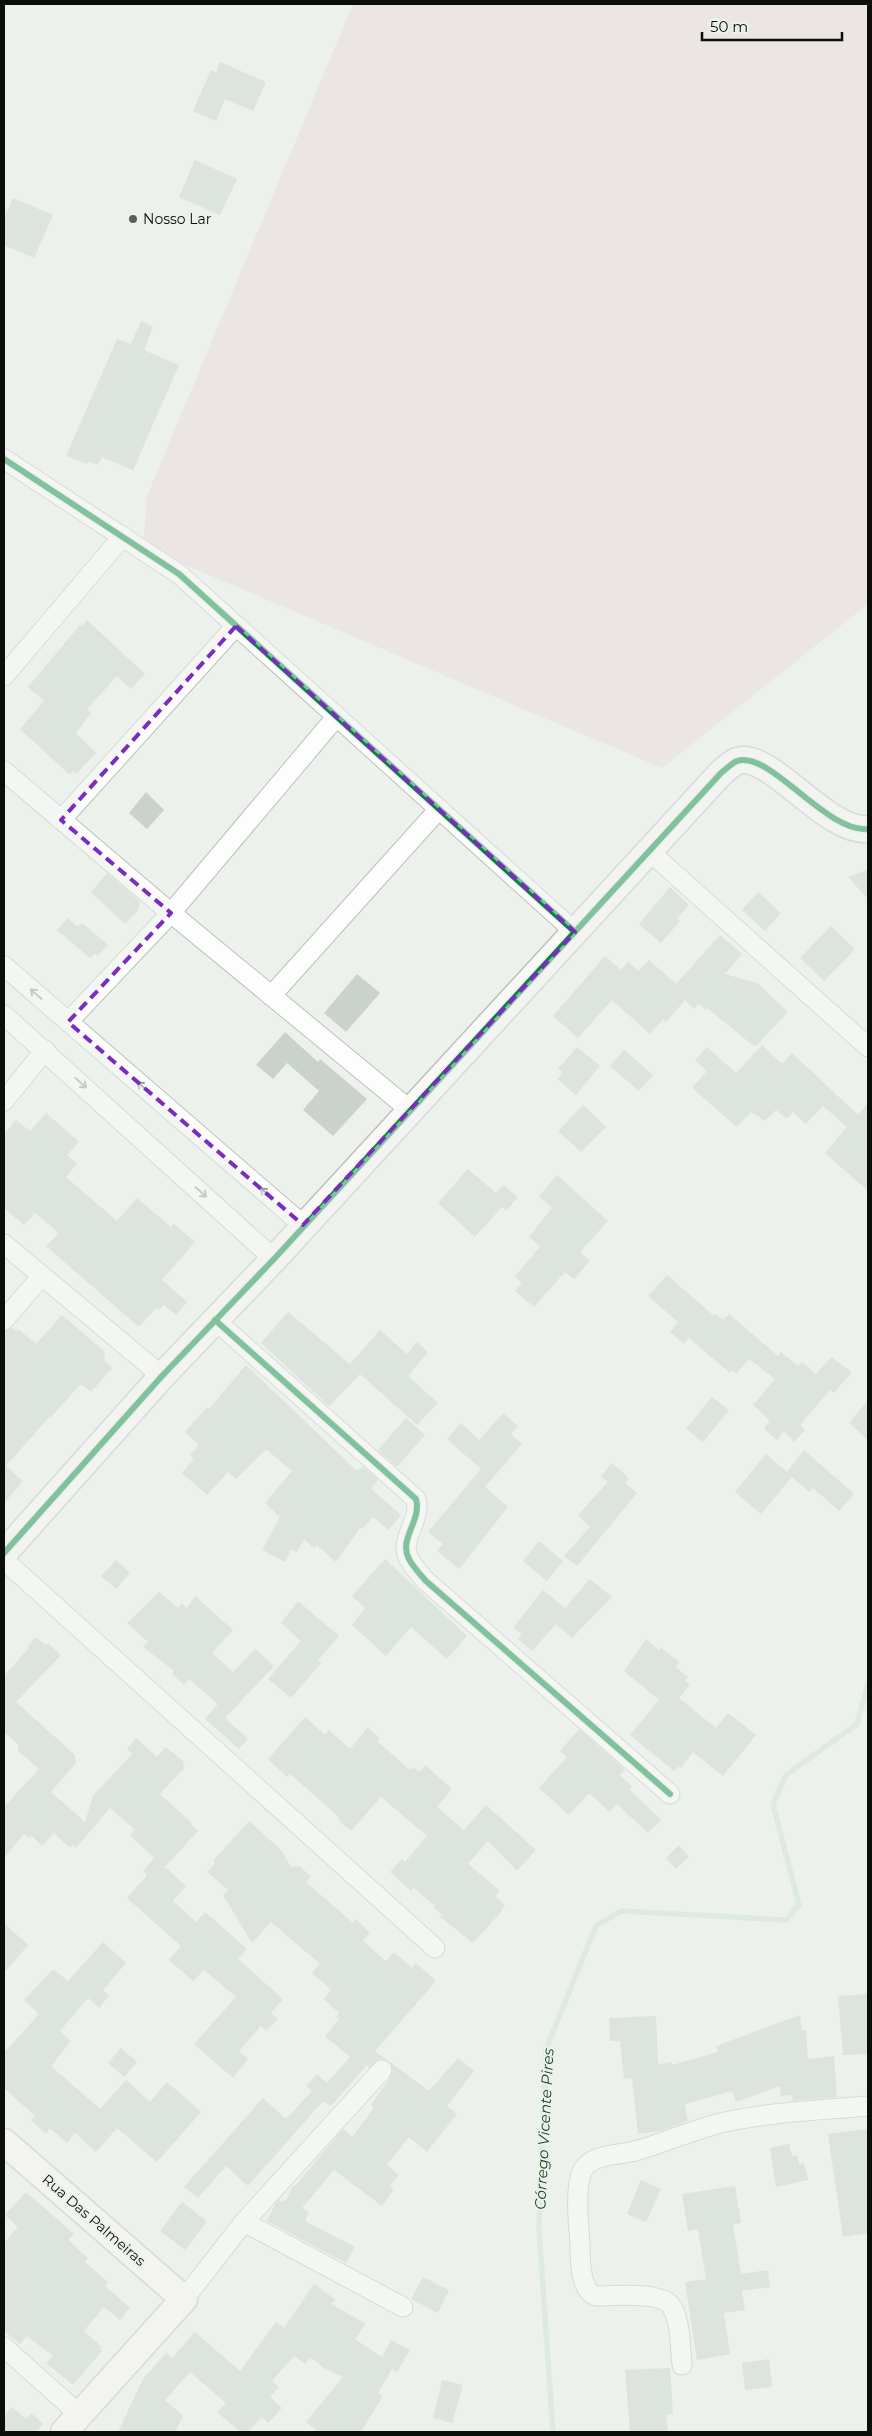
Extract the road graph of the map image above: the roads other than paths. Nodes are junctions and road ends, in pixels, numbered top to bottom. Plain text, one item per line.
1 (7, 465) edge
2 (123, 536) junction
3 (236, 626) junction
4 (4, 676) edge
5 (337, 716) junction
6 (4, 771) edge
7 (439, 808) junction
8 (61, 820) junction
9 (868, 829) edge
10 (650, 852) junction
11 (171, 913) junction
12 (575, 932) junction
13 (4, 966) edge
14 (271, 996) junction
15 (4, 1015) edge
16 (68, 1022) junction
17 (868, 1047) edge
18 (45, 1050) junction
19 (4, 1100) edge
20 (410, 1110) junction
21 (303, 1225) junction
22 (4, 1244) edge
23 (274, 1259) junction
24 (41, 1277) junction
25 (4, 1320) edge
26 (215, 1320) junction
27 (162, 1376) junction
28 (4, 1553) edge
29 (4, 1560) edge
30 (670, 1794) dead end
31 (435, 1948) dead end
32 (382, 2070) dead end
33 (868, 2106) edge
34 (4, 2142) edge
35 (244, 2222) junction
36 (184, 2299) junction
37 (403, 2306) dead end
38 (4, 2347) edge
39 (682, 2365) dead end
40 (75, 2426) edge

1 - 2 street
2 - 3 street
2 - 4 street
3 - 5 street
3 - 8 street
5 - 7 street
5 - 11 street
6 - 8 street
7 - 12 street
7 - 14 street
8 - 11 street
9 - 10 street
10 - 12 street
10 - 17 street
11 - 14 street
11 - 16 street
12 - 20 street
16 -> 13 street
14 - 20 street
15 - 18 street
21 -> 16 street
18 - 19 street
18 -> 23 street
20 - 21 street
21 - 23 street
22 - 24 street
23 - 26 street
24 - 25 street
24 - 27 street
26 - 27 street
26 - 30 street
27 - 28 street
29 - 31 street
32 - 35 street
33 - 39 street
34 - 36 street, Rua Das Palmeiras
35 - 36 street
35 - 37 street
36 - 40 street
38 - 40 street

